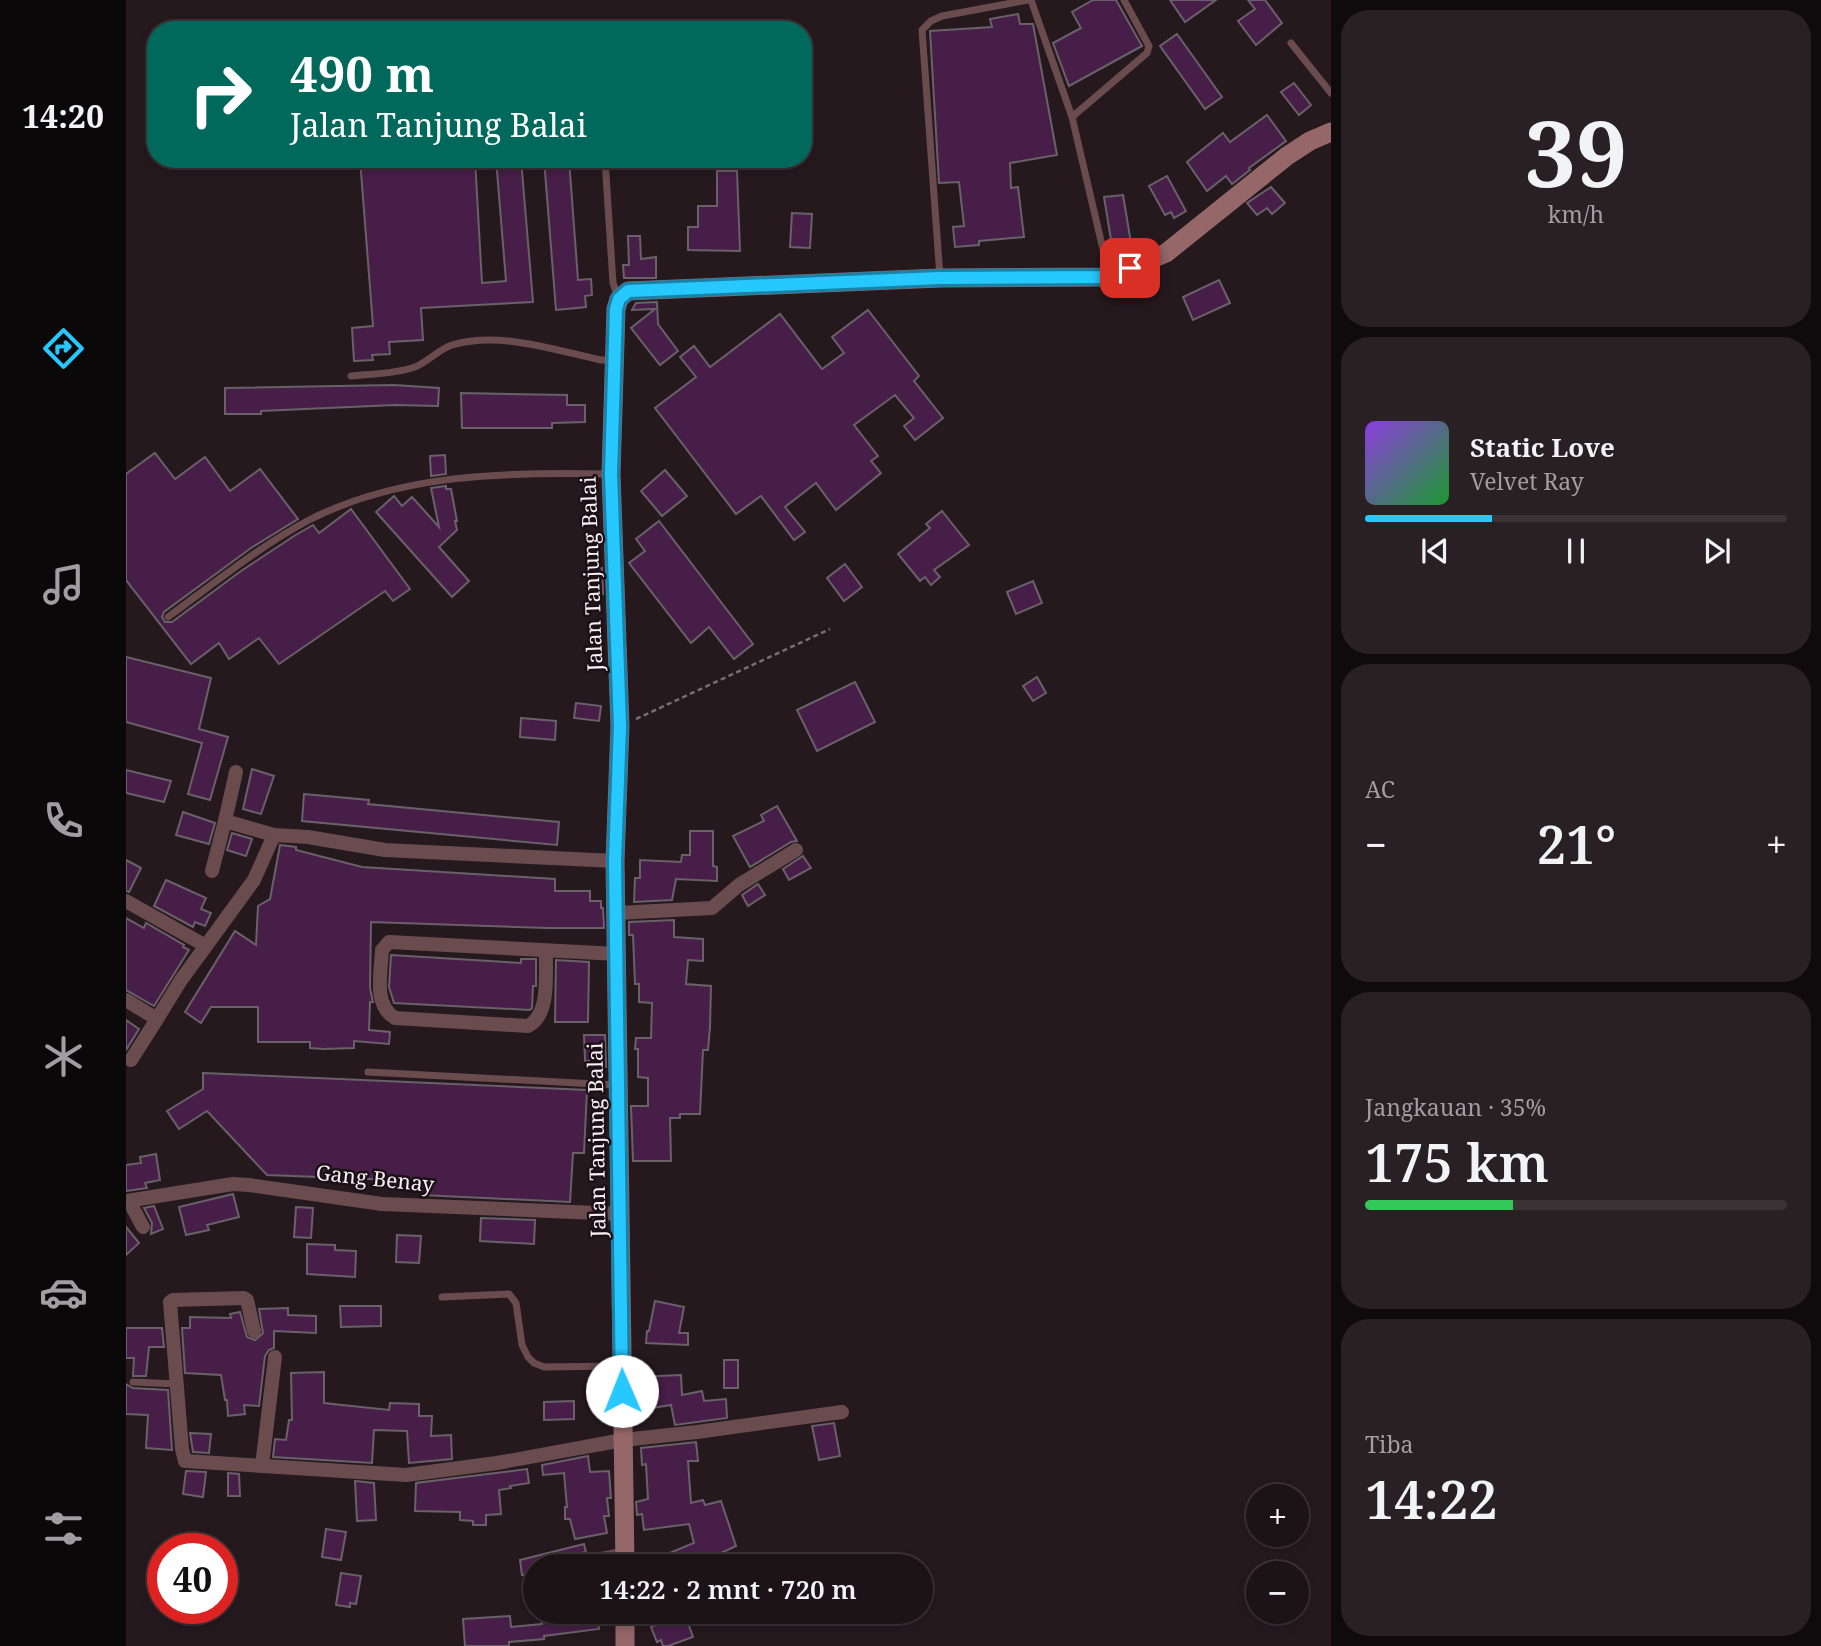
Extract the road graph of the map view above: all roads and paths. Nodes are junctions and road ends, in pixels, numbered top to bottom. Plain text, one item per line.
1 (1029, 0) edge
2 (1124, 0) edge
3 (1291, 43) dead end
4 (1331, 93) edge
5 (1072, 117) junction
6 (1331, 132) edge
7 (606, 168) edge
8 (1109, 277) junction
9 (940, 278) junction
10 (619, 299) junction
11 (614, 360) junction
12 (351, 376) dead end
13 (611, 474) junction
14 (168, 617) dead end
15 (830, 629) dead end
16 (620, 726) junction
17 (236, 772) dead end
18 (225, 821) junction
19 (274, 835) junction
20 (796, 850) dead end
21 (615, 861) junction
22 (212, 871) dead end
23 (126, 901) edge
24 (617, 913) junction
25 (206, 946) junction
26 (546, 951) junction
27 (618, 954) junction
28 (126, 1000) edge
29 (157, 1019) junction
30 (131, 1060) dead end
31 (368, 1072) dead end
32 (619, 1085) junction
33 (127, 1201) edge
34 (621, 1214) junction
35 (143, 1227) dead end
36 (442, 1297) dead end
37 (254, 1331) dead end
38 (275, 1357) dead end
39 (622, 1366) junction
40 (133, 1382) dead end
41 (177, 1384) junction
42 (842, 1412) dead end
43 (623, 1440) junction
44 (262, 1466) junction
45 (626, 1554) edge
46 (625, 1624) edge
47 (625, 1646) edge

1 - 5 lane
1 - 9 lane
2 - 5 lane
3 - 4 lane
5 - 8 lane
6 - 8 street
7 - 10 lane
8 - 9 street
9 - 10 street
10 - 11 street, Jalan Tanjung Balai
11 - 12 lane
11 - 13 street, Jalan Tanjung Balai
13 - 14 lane
13 - 16 street, Jalan Tanjung Balai
15 - 16 path
16 - 21 street, Jalan Tanjung Balai
17 - 18 street
18 - 19 street
18 - 22 street
19 - 21 street
19 - 25 street
20 - 24 street
21 - 24 street, Jalan Tanjung Balai
23 - 25 street
24 - 27 street, Jalan Tanjung Balai
25 - 29 street
26 - 26 street
26 - 27 street
27 - 32 street, Jalan Tanjung Balai
28 - 29 street
29 - 30 street
31 - 32 lane
32 - 34 street, Jalan Tanjung Balai
33 - 34 street, Gang Benay
33 - 35 street
34 - 39 street, Jalan Tanjung Balai
36 - 39 lane
37 - 41 street
38 - 44 street
39 - 43 street, Jalan Tanjung Balai
40 - 41 lane
41 - 44 street
42 - 43 street
43 - 44 street
43 - 45 street, Jalan Tanjung Balai
46 - 47 street

